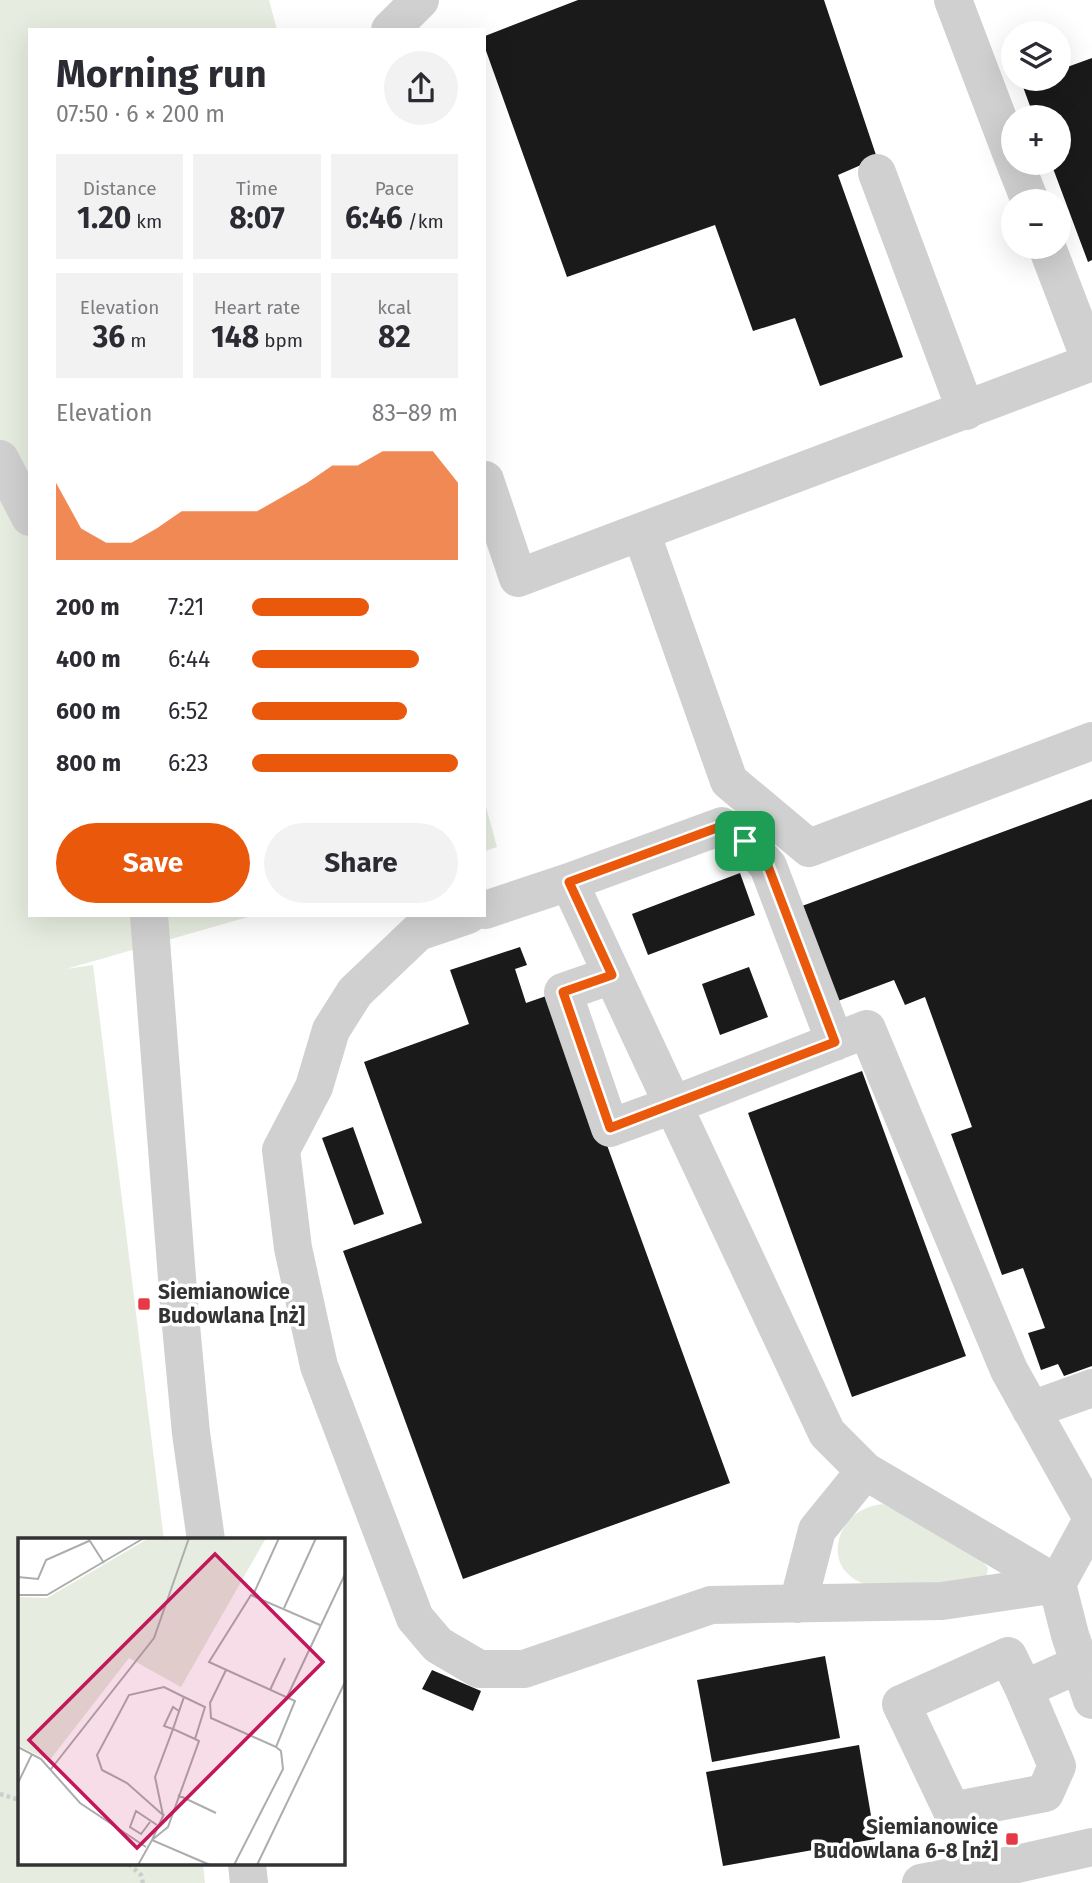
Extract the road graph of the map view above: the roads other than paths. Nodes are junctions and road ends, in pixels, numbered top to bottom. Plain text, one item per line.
1 (953, 0) edge
2 (1001, 127) edge
3 (877, 173) dead end
4 (1052, 259) edge
5 (1091, 362) edge
6 (966, 411) junction
7 (0, 459) edge
8 (486, 483) edge
9 (28, 513) edge
10 (641, 532) junction
11 (1092, 741) edge
12 (569, 882) junction
13 (486, 910) edge
14 (149, 917) edge
15 (462, 917) edge
16 (612, 975) junction
17 (835, 1042) junction
18 (673, 1105) junction
19 (1092, 1388) edge
20 (1031, 1410) junction
21 (865, 1471) junction
22 (1092, 1519) edge
23 (206, 1538) edge
24 (1057, 1584) junction
25 (798, 1604) junction
26 (1080, 1664) junction
27 (1024, 1689) dead end
28 (1092, 1700) edge
29 (1092, 1847) edge
30 (921, 1883) edge

1 - 2 street
3 - 6 street
4 - 5 street
5 - 6 street
6 - 10 street
7 - 9 street
8 - 10 street
10 - 11 street
12 - 13 street
12 - 16 street
12 - 17 street
14 - 23 street
15 - 25 street
16 - 18 street
16 - 18 street
17 - 18 street
17 - 20 street
18 - 21 street
19 - 20 street
20 - 22 street
21 - 24 street
21 - 25 street
22 - 24 street
24 - 25 street
24 - 26 street
26 - 27 street
26 - 28 street
29 - 30 street

